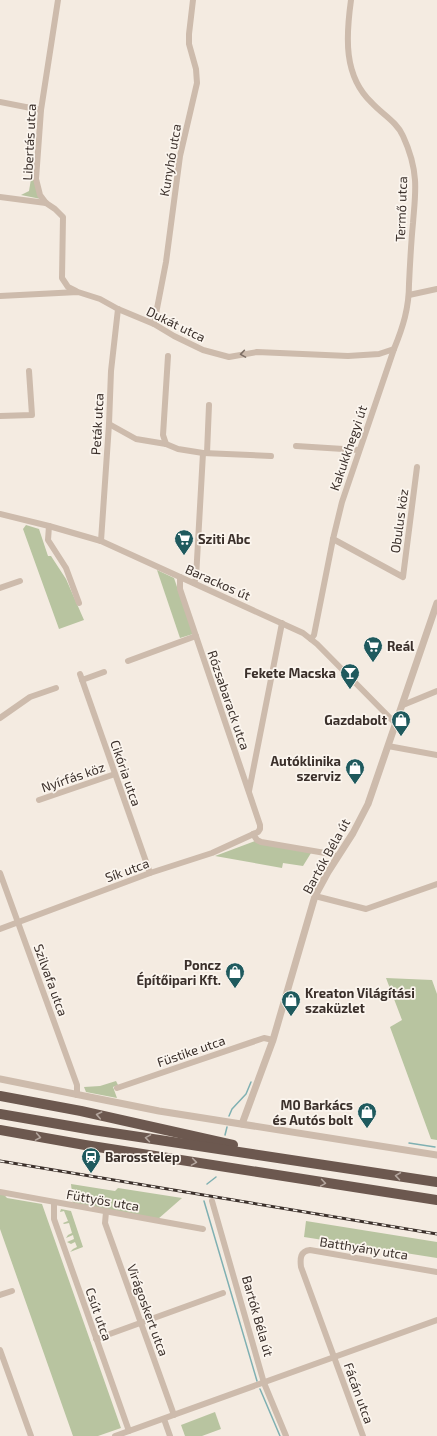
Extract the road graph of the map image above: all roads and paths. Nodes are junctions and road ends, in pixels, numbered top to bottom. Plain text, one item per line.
1 (58, 0) edge
2 (194, 0) edge
3 (350, 0) edge
4 (0, 102) edge
5 (41, 110) junction
6 (0, 197) edge
7 (46, 203) junction
8 (437, 289) edge
9 (78, 292) junction
10 (409, 295) junction
11 (0, 296) edge
12 (118, 309) junction
13 (154, 324) junction
14 (394, 349) junction
15 (168, 356) dead end
16 (29, 371) dead end
17 (209, 405) dead end
18 (0, 416) edge
19 (109, 424) junction
20 (166, 444) junction
21 (296, 446) dead end
22 (359, 450) junction
23 (205, 453) junction
24 (271, 456) dead end
25 (417, 467) dead end
26 (0, 514) edge
27 (49, 526) junction
28 (333, 539) junction
29 (101, 540) junction
30 (180, 577) junction
31 (20, 581) dead end
32 (194, 583) junction
33 (0, 588) edge
34 (79, 603) dead end
35 (437, 603) edge
36 (282, 623) junction
37 (196, 636) junction
38 (311, 639) junction
39 (128, 661) dead end
40 (104, 672) dead end
41 (56, 688) dead end
42 (437, 691) edge
43 (403, 705) junction
44 (0, 718) edge
45 (396, 724) junction
46 (388, 746) junction
47 (437, 755) edge
48 (115, 774) junction
49 (249, 792) junction
50 (39, 800) dead end
51 (260, 829) joint
52 (253, 834) junction
53 (337, 857) junction
54 (0, 873) edge
55 (150, 873) junction
56 (437, 884) edge
57 (315, 896) junction
58 (18, 922) junction
59 (0, 929) edge
60 (273, 1040) junction
61 (0, 1079) edge
62 (117, 1088) dead end
63 (77, 1095) junction
64 (0, 1096) edge
65 (0, 1114) edge
66 (242, 1124) junction
67 (0, 1130) edge
68 (437, 1155) edge
69 (283, 1159) junction
70 (437, 1182) edge
71 (0, 1192) edge
72 (437, 1200) edge
73 (212, 1201) dead end
74 (54, 1203) junction
75 (106, 1212) junction
76 (203, 1229) dead end
77 (437, 1272) edge
78 (12, 1291) dead end
79 (223, 1293) dead end
80 (0, 1295) edge
81 (437, 1320) edge
82 (141, 1323) junction
83 (96, 1338) junction
84 (0, 1350) edge
85 (334, 1358) junction
86 (264, 1383) junction
87 (174, 1415) junction
88 (164, 1419) junction
89 (129, 1431) junction
90 (31, 1436) edge
91 (115, 1436) edge
92 (170, 1436) edge
93 (286, 1436) edge
94 (363, 1436) edge

1 - 5 street, Libertás utca
2 - 13 street, Kunyhó utca
3 - 10 street, Termő utca
4 - 5 street
5 - 7 street, Libertás utca
6 - 7 street
7 - 9 street, Libertás utca
8 - 10 street
9 - 11 street, Dukát utca
9 - 12 street, Dukát utca
10 - 14 street, Kakukkhegyi út
12 - 13 street, Dukát utca
12 - 19 street, Peták utca
14 -> 13 street, Dukát utca
14 - 22 street, Kakukkhegyi út
15 - 20 street
16 - 18 street
17 - 23 street
19 - 20 street
19 - 29 street, Peták utca
20 - 23 street
21 - 22 street
22 - 28 street, Kakukkhegyi út
23 - 24 street
23 - 32 street
25 - 28 street, Obulus köz
26 - 27 street, Barackos út
27 - 29 street, Barackos út
27 - 34 street
28 - 38 street, Kakukkhegyi út
29 - 30 street, Barackos út
30 - 32 street, Barackos út
30 - 37 street, Rózsabarack utca
31 - 33 street
32 - 36 street, Barackos út
35 - 43 street, Bartók Béla út
36 - 38 street, Barackos út
36 - 49 street
37 - 39 street
37 - 49 street, Rózsabarack utca
38 - 45 street, Barackos út
40 - 48 street, Cikória utca
41 - 44 street
42 - 43 street
43 - 45 street, Bartók Béla út
45 - 46 street, Bartók Béla út
46 - 47 street
46 - 53 street, Bartók Béla út
48 - 50 street, Nyírfás köz
48 - 55 street, Cikória utca
49 - 51 street, Rózsabarack utca
51 - 52 street, Sík utca
52 - 53 street
52 - 55 street, Sík utca
53 - 57 street, Bartók Béla út
54 - 58 street, Szilvafa utca
55 - 58 street, Sík utca
56 - 57 street
57 - 60 street, Bartók Béla út
58 - 59 street, Sík utca
58 - 63 street, Szilvafa utca
60 - 62 street, Füstike utca
60 - 66 street, Bartók Béla út
61 - 63 street
63 - 66 street
69 -> 64 highway
69 -> 65 highway
66 - 68 street
67 -> 72 highway
70 -> 69 highway
71 - 74 street, Füttyös utca
73 - 86 street, Bartók Béla út
74 - 75 street, Füttyös utca
74 - 83 street, Csút utca
75 - 76 street, Füttyös utca
75 - 82 street, Virágoskert utca
77 - 85 street, Batthyány utca
78 - 80 street
79 - 82 street
81 - 85 street
82 - 83 street
82 - 87 street, Virágoskert utca
83 - 89 street, Csút utca
84 - 90 street
85 - 86 street
85 - 94 street, Fácán utca
86 - 87 street
86 - 93 street, Bartók Béla út
87 - 88 street
88 - 89 street
88 - 92 street
89 - 91 street

